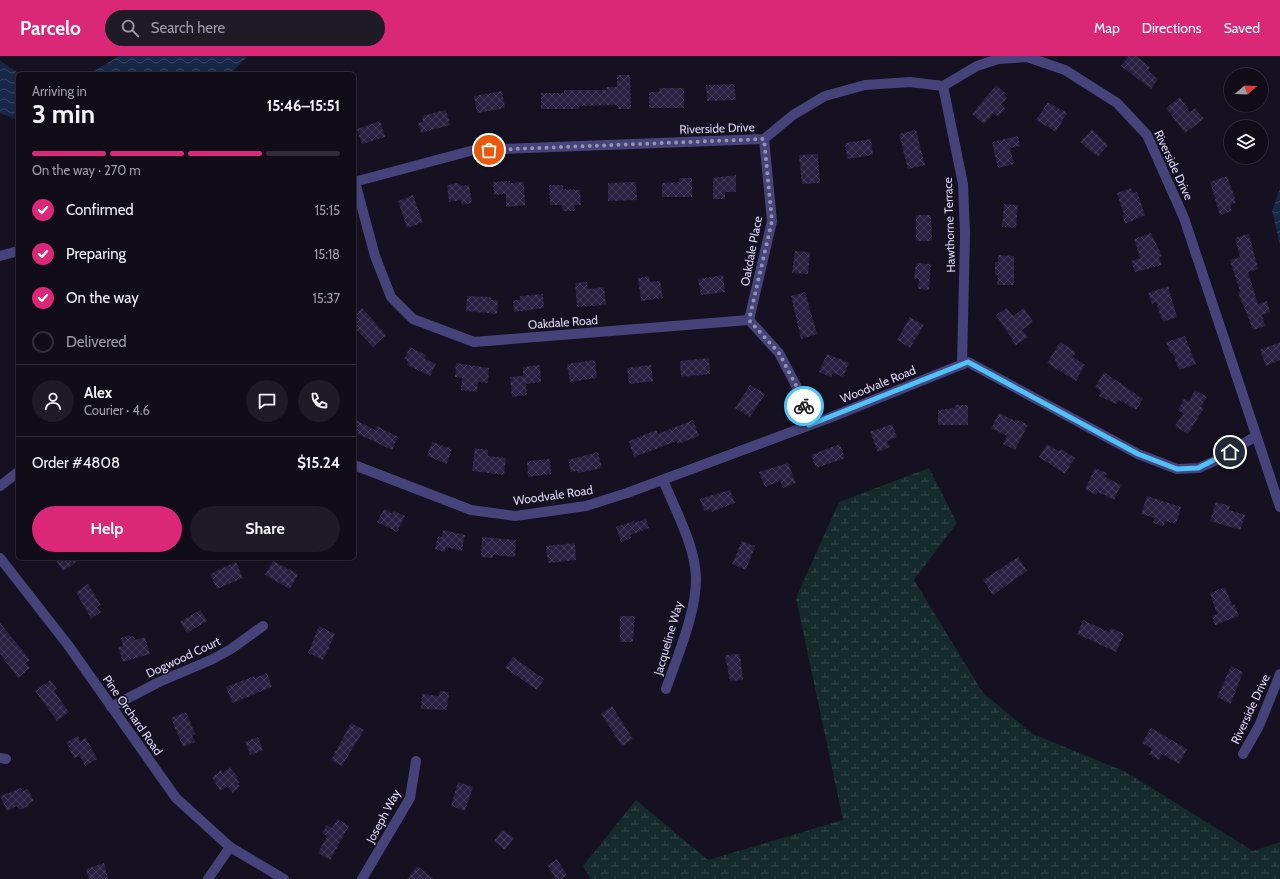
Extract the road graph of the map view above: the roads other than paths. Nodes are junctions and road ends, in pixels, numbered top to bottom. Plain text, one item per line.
1 (943, 86) junction
2 (764, 139) junction
3 (356, 182) edge
4 (356, 186) edge
5 (16, 252) edge
6 (0, 256) edge
7 (749, 320) junction
8 (962, 365) junction
9 (809, 425) junction
10 (1256, 436) junction
11 (356, 466) edge
12 (16, 474) edge
13 (663, 480) junction
14 (0, 486) edge
15 (1280, 507) edge
16 (0, 558) edge
17 (263, 626) dead end
18 (1280, 674) edge
19 (666, 689) dead end
20 (111, 706) junction
21 (1243, 754) dead end
22 (416, 761) dead end
23 (230, 847) junction
24 (208, 879) edge
25 (284, 879) edge
26 (362, 879) edge

1 - 2 street, Riverside Drive
1 - 8 street, Hawthorne Terrace
1 - 10 street, Riverside Drive
2 - 3 street, Riverside Drive
2 - 7 street, Oakdale Place
4 - 7 street, Oakdale Road
5 - 6 street
7 - 9 street
8 - 9 street, Woodvale Road
8 - 10 street
9 - 13 street, Woodvale Road
10 - 15 street, Riverside Drive
11 - 13 street, Woodvale Road
12 - 14 street
13 - 19 street, Jacqueline Way
16 - 20 street, Pine Orchard Road
17 - 20 street, Dogwood Court
18 - 21 street, Riverside Drive
20 - 23 street, Pine Orchard Road
22 - 26 street, Joseph Way
23 - 24 street
23 - 25 street, Pine Orchard Road

